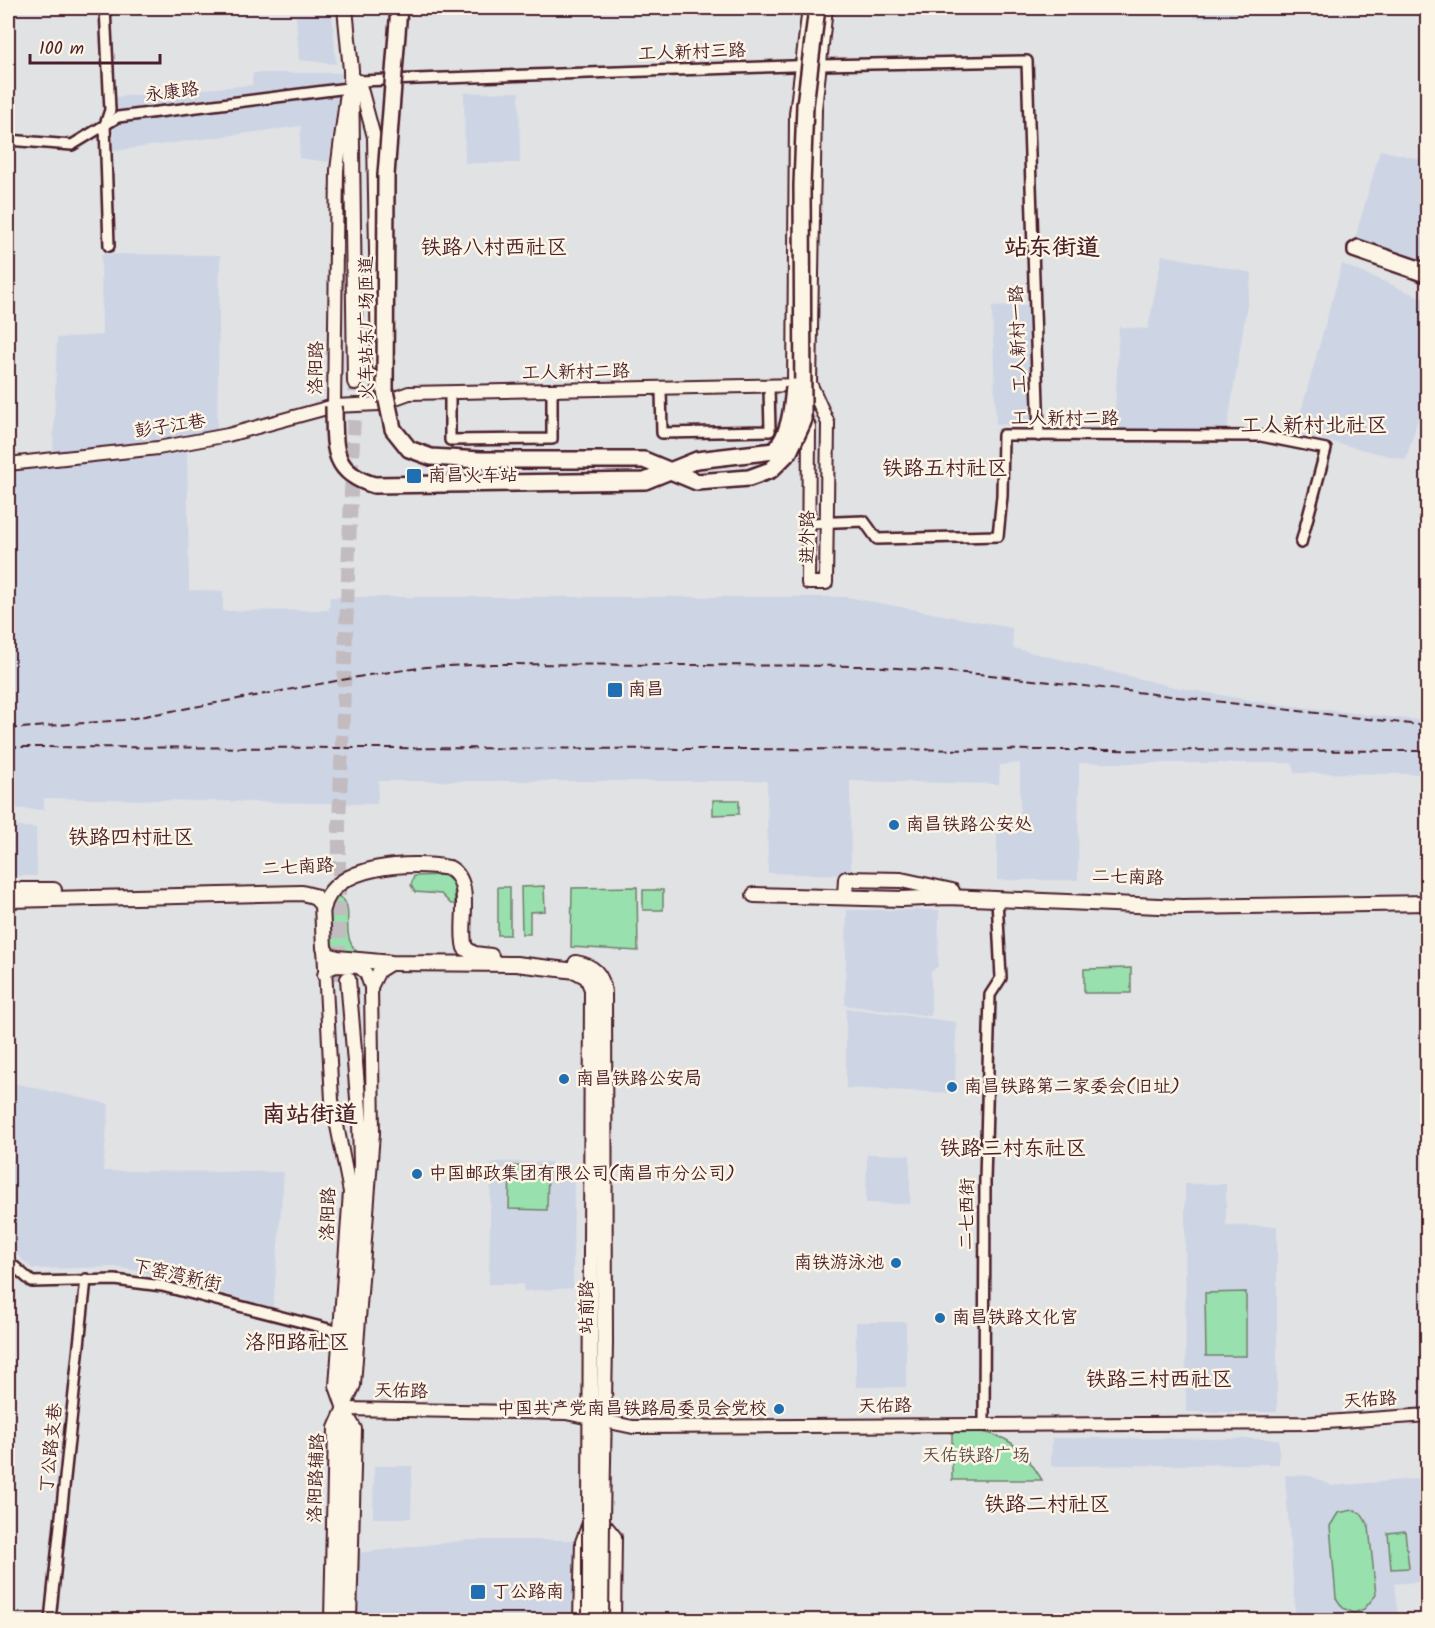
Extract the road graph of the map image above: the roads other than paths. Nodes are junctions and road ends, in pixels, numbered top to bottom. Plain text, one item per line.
1 (105, 8) edge
2 (345, 8) edge
3 (354, 8) edge
4 (399, 8) edge
5 (809, 8) edge
6 (818, 8) edge
7 (826, 8) edge
8 (1027, 61) joint
9 (820, 64) junction
10 (802, 65) junction
11 (353, 80) junction
12 (105, 125) junction
13 (8, 141) edge
14 (109, 246) dead end
15 (1428, 269) edge
16 (1428, 278) edge
17 (359, 382) tunnel mouth
18 (810, 383) junction
19 (770, 387) junction
20 (794, 387) junction
21 (661, 390) junction
22 (552, 392) junction
23 (450, 393) junction
24 (379, 404) junction
25 (334, 406) junction
26 (1039, 436) junction
27 (8, 464) edge
28 (671, 470) junction
29 (809, 523) junction
30 (826, 523) junction
31 (1301, 543) dead end
32 (338, 887) junction
33 (8, 890) edge
34 (754, 894) dead end
35 (1428, 894) edge
36 (844, 896) junction
37 (998, 899) junction
38 (8, 900) edge
39 (1428, 903) edge
40 (323, 909) junction
41 (324, 948) junction
42 (392, 963) junction
43 (324, 975) junction
44 (371, 987) junction
45 (598, 993) junction
46 (8, 1261) edge
47 (86, 1279) junction
48 (342, 1333) junction
49 (344, 1409) junction
50 (1428, 1415) edge
51 (597, 1419) junction
52 (984, 1424) junction
53 (596, 1520) junction
54 (50, 1620) edge
55 (331, 1620) edge
56 (341, 1620) edge
57 (350, 1620) edge
58 (580, 1620) edge
59 (590, 1620) edge
60 (601, 1620) edge
61 (614, 1620) edge

1 - 12 street
2 - 11 main road, 洛阳路
3 - 11 main road, 洛阳路
4 - 28 highway, 火车站东广场匝道, bridge
5 - 10 street, 进外路
6 - 28 highway, 火车站东广场匝道, bridge
7 - 9 street, 进外路
8 - 9 street, 工人新村三路
8 - 26 street, 工人新村一路
9 - 10 street, 工人新村三路
9 - 18 street, 进外路
10 - 11 street, 工人新村三路
10 - 20 street, 进外路
11 - 12 street, 永康路
11 - 17 main road, 洛阳路
11 - 24 street, 洛阳路
11 - 25 street, 洛阳路
12 - 13 street, 永康路
12 - 14 street
15 - 16 street
18 - 20 street, 工人新村二路
18 - 30 street, 进外路
19 - 20 street, 工人新村二路
19 - 21 street, 工人新村二路
19 - 21 street
20 - 28 highway, 火车站东广场匝道, bridge
20 - 29 street, 进外路
21 - 22 street, 工人新村二路
22 - 23 street, 工人新村二路
22 - 23 street
23 - 24 street, 工人新村二路
24 - 25 street, 洛阳路
25 - 27 street, 彭子江巷
25 - 28 highway, 火车站东广场匝道, bridge
26 - 30 street, 工人新村二路
26 - 31 street, 工人新村二路
29 - 30 street, 工人新村二路
29 - 30 street, 进外路
32 - 33 main road, 二七南路
32 - 40 main road
32 - 45 main road, 二七南路
34 - 36 main road, 二七南路
35 - 36 main road, 二七南路
36 - 37 main road, 二七南路
37 - 39 main road, 二七南路
37 - 52 street, 二七西街
38 - 40 main road, 二七南路
40 - 41 main road
41 - 42 main road
41 - 43 street, 洛阳路
42 - 44 street
42 - 45 main road
43 - 44 street
43 - 48 street, 洛阳路
44 - 49 street, 洛阳路
45 - 51 main road, 站前路
46 - 47 street, 下窑湾新街
47 - 48 street, 下窑湾新街
47 - 54 street, 丁公路支巷
48 - 49 main road, 洛阳路
48 - 49 main road, 洛阳路
49 - 51 street, 天佑路
49 - 55 street, 洛阳路辅路
49 - 56 main road, 洛阳路
49 - 57 street, 洛阳路辅路
50 - 52 street, 天佑路
51 - 52 street, 天佑路
51 - 53 main road, 站前路
53 - 58 street
53 - 59 main road, 站前路, bridge
53 - 60 main road, 站前路, bridge
53 - 61 street

